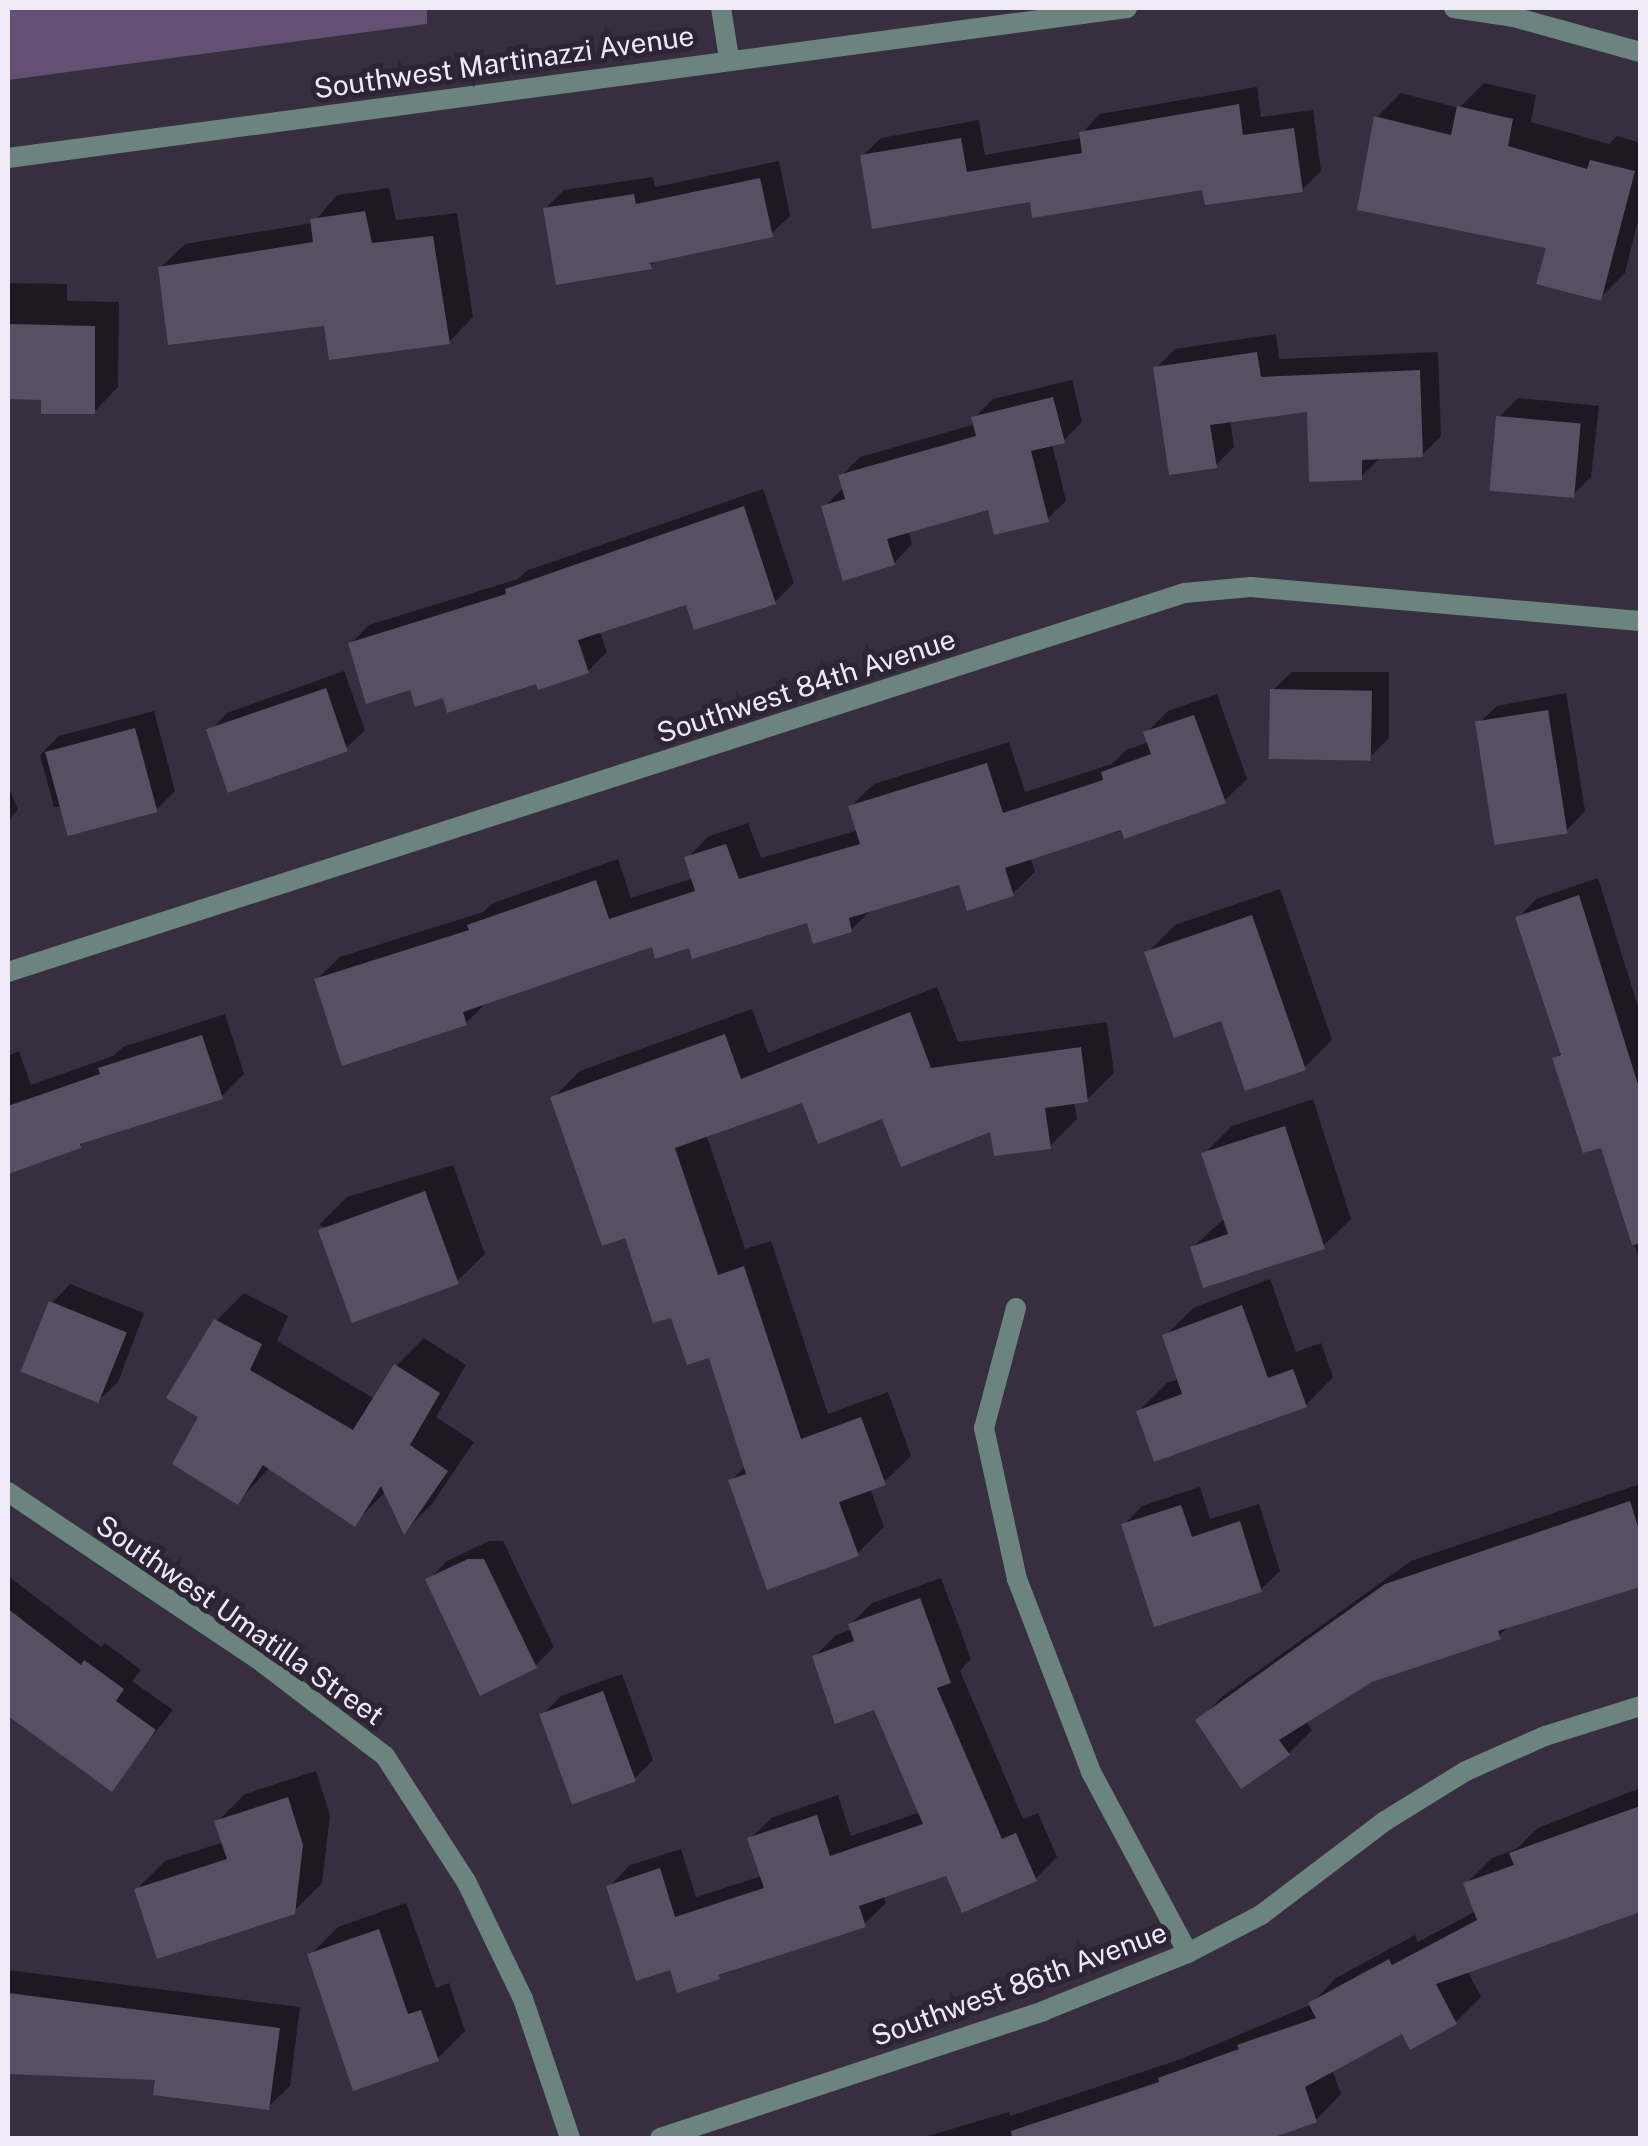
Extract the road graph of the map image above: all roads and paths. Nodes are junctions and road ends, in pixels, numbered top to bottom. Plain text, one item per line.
1 (722, 8) edge
2 (1127, 8) edge
3 (1454, 8) edge
4 (1640, 52) edge
5 (728, 58) junction
6 (8, 158) edge
7 (1640, 621) edge
8 (8, 972) edge
9 (1016, 1308) dead end
10 (8, 1492) edge
11 (1640, 1706) edge
12 (1188, 1953) junction
13 (570, 2138) edge
14 (660, 2138) edge

1 - 5 street
2 - 5 street, Southwest Martinazzi Avenue
3 - 4 street
5 - 6 street, Southwest Martinazzi Avenue
7 - 8 street, Southwest 84th Avenue
9 - 12 street
10 - 13 street, Southwest Umatilla Street
11 - 12 street, Southwest 86th Avenue
12 - 14 street, Southwest 86th Avenue

